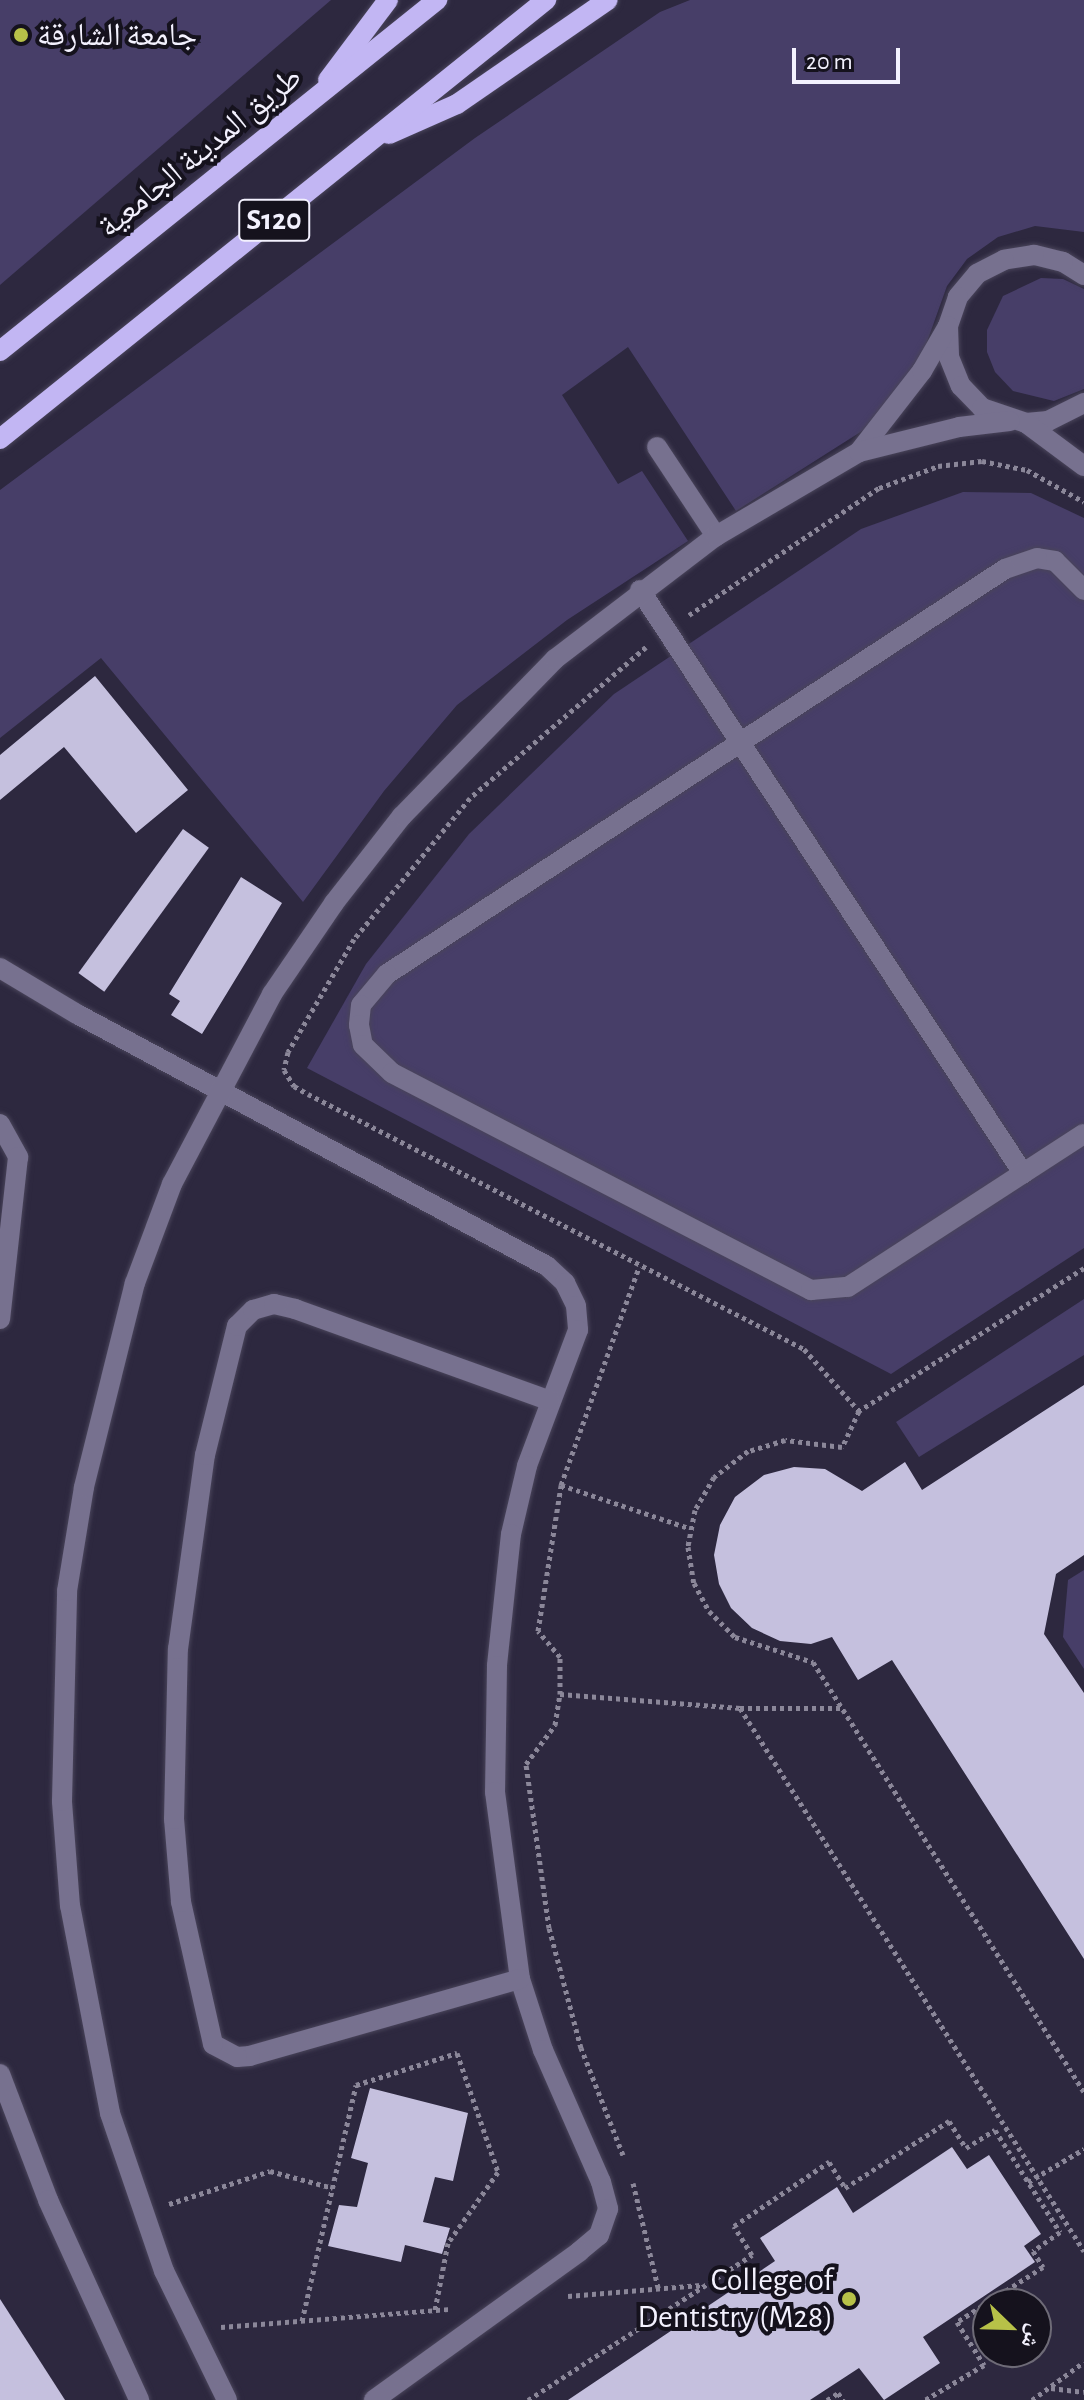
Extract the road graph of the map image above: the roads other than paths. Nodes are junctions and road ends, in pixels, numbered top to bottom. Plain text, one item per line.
1 (388, 0) edge
2 (437, 0) edge
3 (546, 0) edge
4 (608, 0) edge
5 (319, 94) junction
6 (374, 140) junction
7 (1084, 275) edge
8 (948, 326) junction
9 (0, 351) edge
10 (1084, 403) edge
11 (1018, 422) junction
12 (0, 439) edge
13 (657, 447) dead end
14 (859, 452) junction
15 (1084, 466) edge
16 (716, 536) junction
17 (640, 590) junction
18 (1084, 590) edge
19 (738, 745) junction
20 (0, 968) edge
21 (218, 1089) junction
22 (0, 1124) edge
23 (1084, 1134) edge
24 (0, 1154) edge
25 (1023, 1173) junction
26 (13, 1203) junction
27 (0, 1319) edge
28 (550, 1401) junction
29 (520, 1979) junction
30 (0, 2074) edge
31 (139, 2400) edge
32 (227, 2400) edge
33 (374, 2400) edge

1 - 5 main road
2 - 5 main road, طريق المدينة الجامعية / S120
3 - 6 main road, S120
4 - 6 main road
5 - 9 main road, طريق المدينة الجامعية / S120
6 - 12 main road, S120
7 - 8 street
8 - 11 street
8 - 14 street
10 - 11 street
11 - 14 street
11 - 15 street
13 - 16 street
14 - 16 street
16 - 17 street
17 - 19 street
17 - 21 street
18 - 19 street
19 - 25 street
19 - 25 street
20 - 21 street
21 - 28 street
21 - 32 street
22 - 26 street
23 - 25 street
24 - 26 street
26 - 27 street
28 - 29 street
28 - 29 street
29 - 33 street
30 - 31 street

